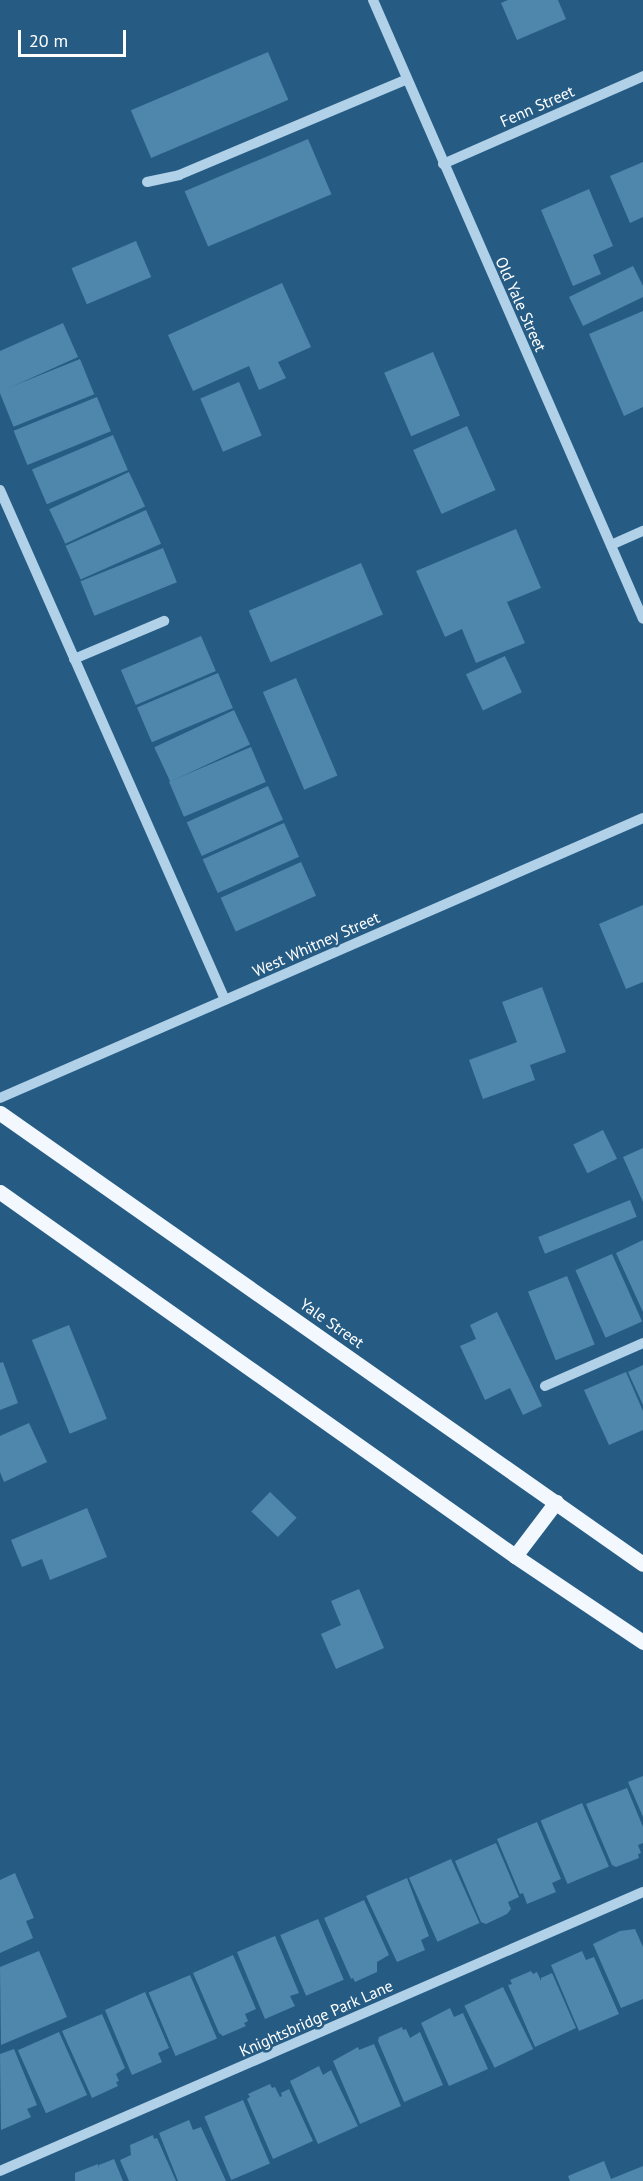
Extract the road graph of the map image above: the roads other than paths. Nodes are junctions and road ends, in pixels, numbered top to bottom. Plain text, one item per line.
1 (373, 0) edge
2 (643, 76) edge
3 (407, 79) junction
4 (443, 164) junction
5 (147, 182) dead end
6 (0, 490) edge
7 (643, 531) edge
8 (611, 545) junction
9 (643, 619) edge
10 (164, 621) dead end
11 (74, 659) junction
12 (643, 818) edge
13 (225, 1000) junction
14 (0, 1098) edge
15 (0, 1113) edge
16 (0, 1192) edge
17 (643, 1343) edge
18 (545, 1386) dead end
19 (556, 1502) junction
20 (515, 1556) junction
21 (643, 1564) edge
22 (643, 1642) edge
23 (643, 1892) edge
24 (0, 2172) edge

1 - 3 street, Old Yale Street
2 - 4 street, Fenn Street
3 - 4 street, Old Yale Street
3 - 5 street
4 - 8 street, Old Yale Street
6 - 11 street
7 - 8 street
8 - 9 street, Old Yale Street
10 - 11 street
11 - 13 street
12 - 13 street, West Whitney Street
13 - 14 street, West Whitney Street
15 - 19 main road, Yale Street
16 - 20 main road
17 - 18 street
19 - 20 main road
19 - 21 main road, Yale Street
20 - 22 main road
23 - 24 street, Knightsbridge Park Lane

